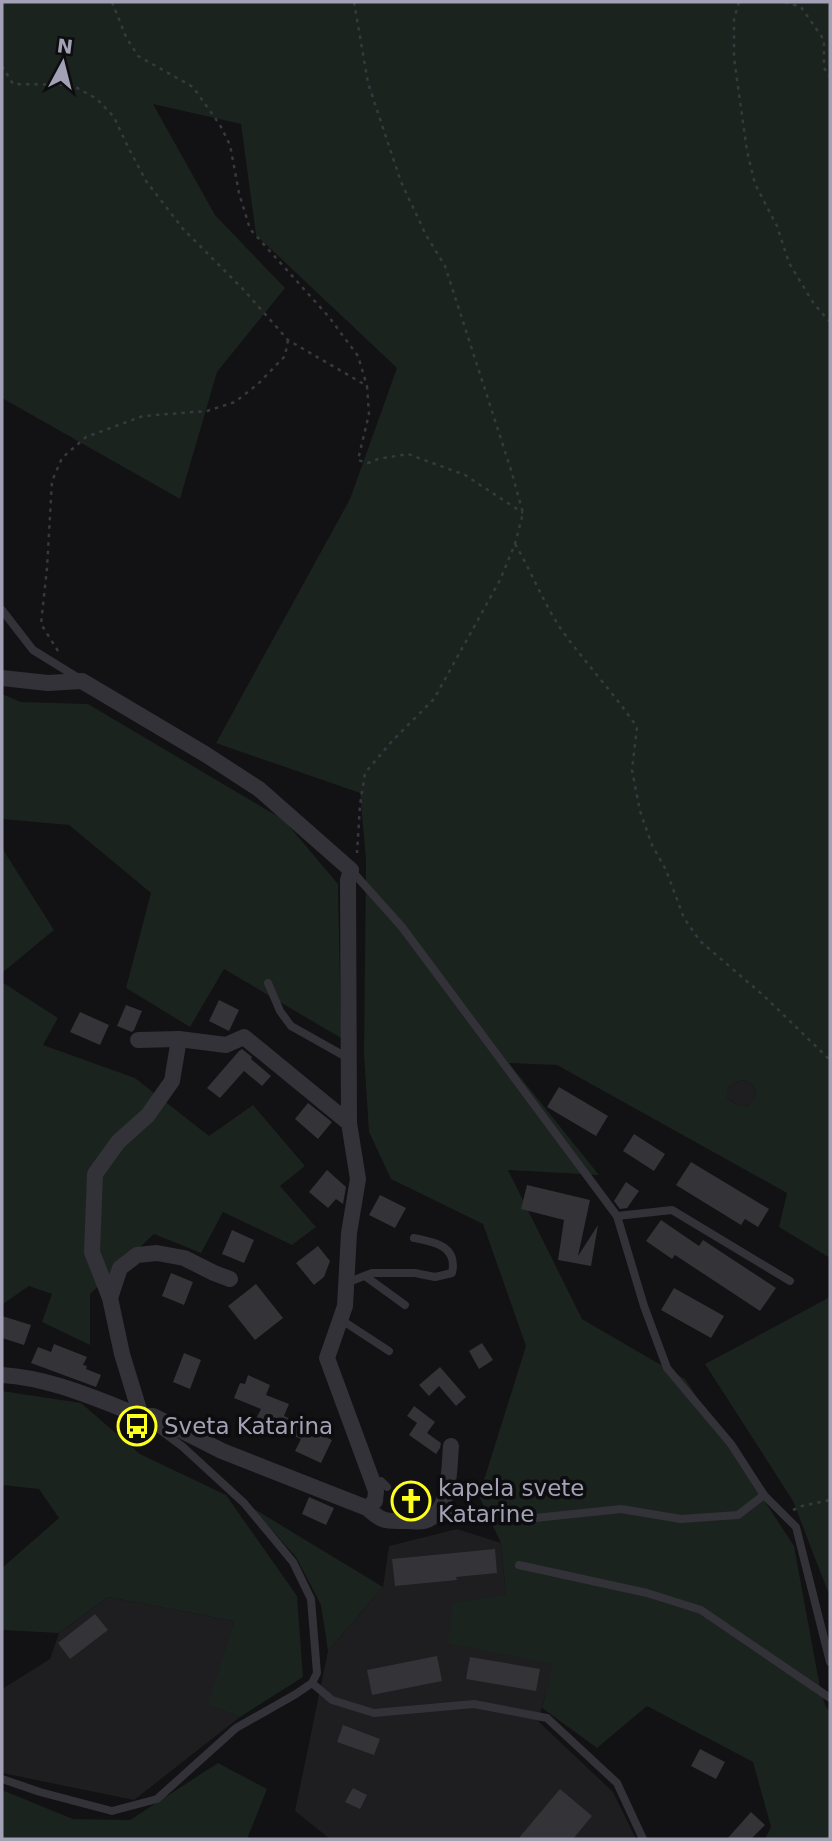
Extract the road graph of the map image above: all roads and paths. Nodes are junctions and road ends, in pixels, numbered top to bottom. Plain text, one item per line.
1 (112, 2) edge
2 (354, 2) edge
3 (739, 2) edge
4 (785, 2) edge
5 (2, 66) edge
6 (830, 77) edge
7 (830, 322) edge
8 (288, 340) junction
9 (367, 386) junction
10 (523, 513) junction
11 (515, 544) junction
12 (2, 610) edge
13 (59, 652) dead end
14 (2, 678) edge
15 (82, 681) junction
16 (351, 870) junction
17 (268, 983) dead end
18 (179, 1039) junction
19 (138, 1040) dead end
20 (348, 1058) junction
21 (830, 1060) edge
22 (349, 1123) junction
23 (617, 1216) junction
24 (414, 1238) dead end
25 (365, 1276) junction
26 (230, 1279) dead end
27 (790, 1281) dead end
28 (346, 1283) junction
29 (110, 1298) junction
30 (405, 1306) dead end
31 (340, 1319) junction
32 (389, 1351) dead end
33 (2, 1374) edge
34 (141, 1416) junction
35 (451, 1446) dead end
36 (764, 1495) junction
37 (830, 1500) edge
38 (367, 1508) junction
39 (439, 1511) junction
40 (784, 1515) junction
41 (519, 1565) dead end
42 (830, 1662) edge
43 (312, 1683) junction
44 (830, 1698) edge
45 (2, 1779) edge
46 (643, 1839) edge

1 - 9 path
2 - 10 path
3 - 7 path
4 - 6 path
5 - 8 path
8 - 9 path
8 - 13 path
9 - 10 path
10 - 11 path
11 - 16 path
11 - 21 path
12 - 15 lane
14 - 15 street
15 - 16 street
16 - 20 street
16 - 23 lane
17 - 20 lane
18 - 19 street
18 - 22 street
18 - 29 street
20 - 22 street
22 - 28 street
23 - 27 lane
23 - 36 lane
24 - 25 lane
25 - 28 lane
25 - 30 lane
26 - 29 street
28 - 31 street
29 - 34 street
31 - 32 lane
31 - 38 street
33 - 34 street
34 - 38 street
34 - 43 lane
35 - 39 street
36 - 39 lane
36 - 40 lane
37 - 40 path
38 - 39 street
40 - 42 lane
41 - 44 lane
43 - 45 lane
43 - 46 lane

